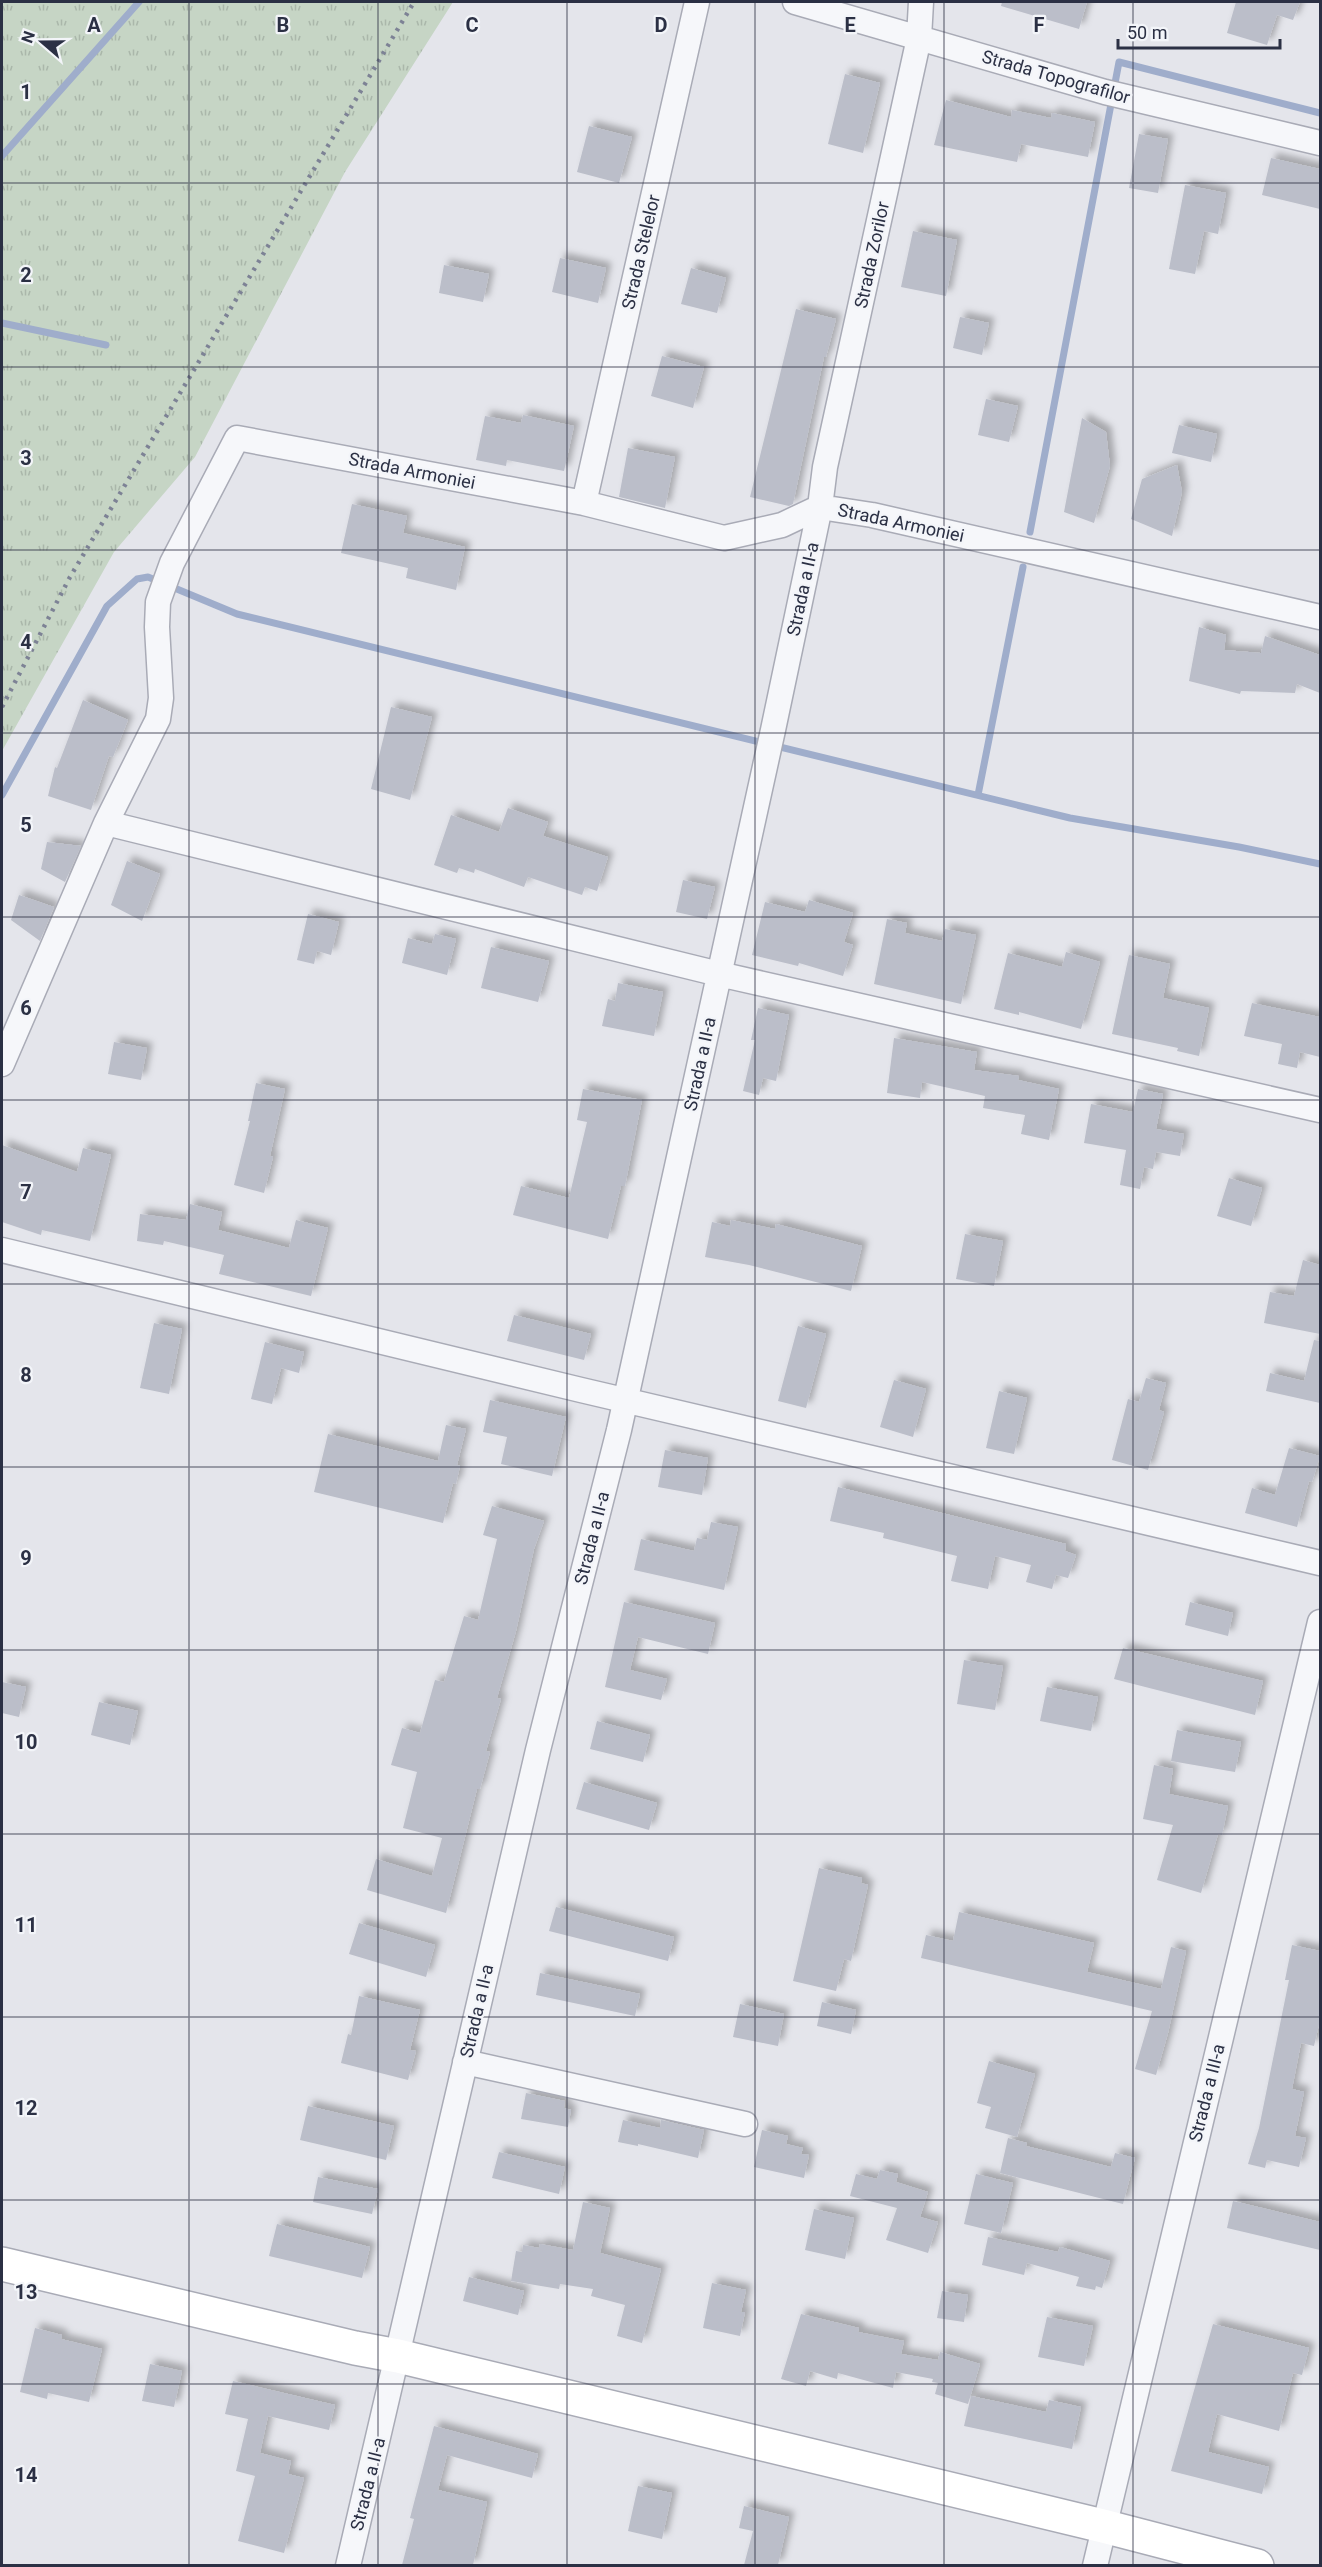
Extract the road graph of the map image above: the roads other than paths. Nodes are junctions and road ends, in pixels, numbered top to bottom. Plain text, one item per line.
1 (697, 2) edge
2 (795, 2) edge
3 (921, 2) edge
4 (919, 38) junction
5 (1320, 143) edge
6 (584, 503) junction
7 (820, 507) junction
8 (1320, 617) edge
9 (106, 823) junction
10 (719, 974) junction
11 (2, 1064) edge
12 (1320, 1110) edge
13 (2, 1250) edge
14 (626, 1400) junction
15 (1320, 1563) edge
16 (1320, 1622) edge
17 (465, 2062) junction
18 (745, 2124) dead end
19 (2, 2264) edge
20 (398, 2356) junction
21 (1103, 2526) junction
22 (348, 2565) edge
23 (1095, 2565) edge
24 (1257, 2565) edge

1 - 6 street, Strada Stelelor
2 - 4 street, Strada Topografilor
3 - 4 street, Strada Zorilor
4 - 5 street, Strada Topografilor
4 - 7 street, Strada Zorilor
6 - 7 street, Strada Armoniei
6 - 9 street, Strada Armoniei
7 - 8 street, Strada Armoniei
7 - 10 street, Strada a II-a
9 - 10 street
9 - 11 street
10 - 12 street
10 - 14 street, Strada a II-a
13 - 14 street
14 - 15 street
14 - 17 street, Strada a II-a
16 - 21 street, Strada a III-a
17 - 18 street
17 - 20 street, Strada a II-a
19 - 20 main road
20 - 21 main road
20 - 22 street, Strada a II-a
21 - 23 street, Strada a III-a
21 - 24 main road

